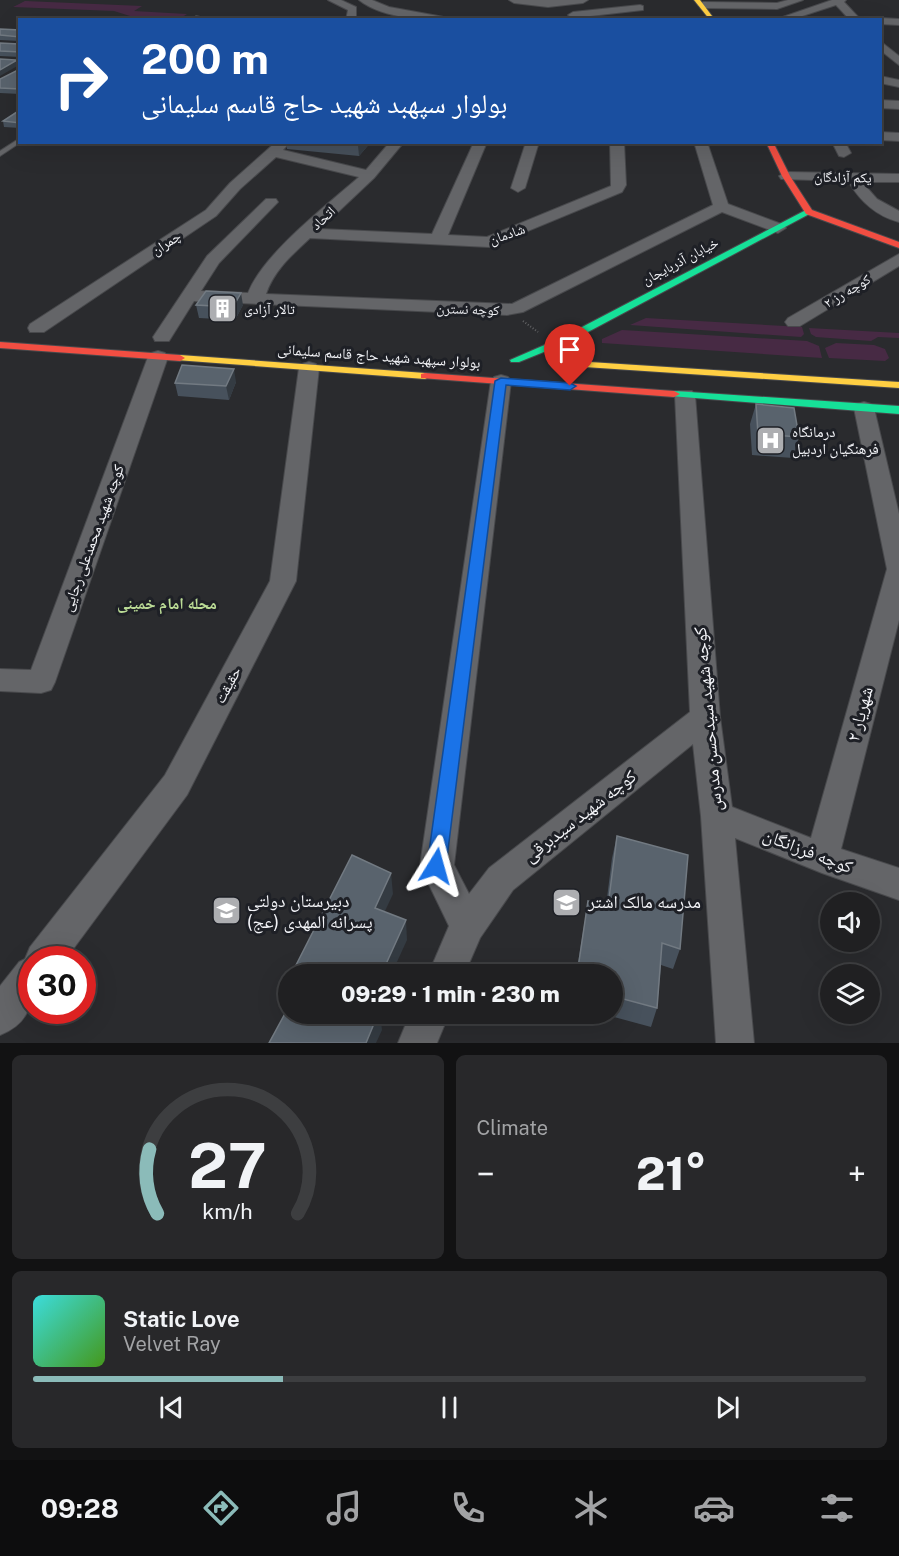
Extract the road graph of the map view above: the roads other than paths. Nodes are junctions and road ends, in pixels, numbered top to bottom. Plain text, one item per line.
1 (365, 0) edge
2 (514, 0) edge
3 (583, 0) edge
4 (798, 0) edge
5 (840, 0) edge
6 (338, 2) edge
7 (754, 3) edge
8 (427, 4) dead end
9 (548, 4) junction
10 (639, 4) edge
11 (699, 6) edge
12 (408, 13) junction
13 (385, 15) edge
14 (570, 15) edge
15 (542, 16) dead end
16 (351, 18) edge
17 (441, 18) edge
18 (711, 18) edge
19 (783, 18) edge
20 (854, 18) edge
21 (882, 21) edge
22 (899, 22) edge
23 (882, 47) edge
24 (896, 66) edge
25 (882, 80) edge
26 (899, 84) edge
27 (882, 104) edge
28 (898, 106) edge
29 (882, 136) edge
30 (899, 137) edge
31 (18, 141) edge
32 (396, 144) edge
33 (480, 144) edge
34 (532, 144) edge
35 (617, 144) edge
36 (701, 144) edge
37 (770, 144) edge
38 (279, 147) edge
39 (0, 154) edge
40 (369, 175) junction
41 (786, 176) junction
42 (852, 177) junction
43 (899, 178) edge
44 (518, 188) dead end
45 (271, 202) dead end
46 (721, 207) junction
47 (809, 212) junction
48 (899, 217) edge
49 (778, 228) junction
50 (307, 233) junction
51 (438, 239) junction
52 (899, 245) edge
53 (899, 259) edge
54 (191, 296) junction
55 (255, 298) junction
56 (795, 322) dead end
57 (18, 327) dead end
58 (37, 328) junction
59 (59, 330) dead end
60 (560, 341) junction
61 (162, 342) junction
62 (2, 349) edge
63 (579, 364) junction
64 (506, 367) junction
65 (309, 368) junction
66 (773, 376) junction
67 (899, 385) edge
68 (685, 395) junction
69 (872, 408) junction
70 (899, 410) edge
71 (899, 569) edge
72 (0, 680) edge
73 (705, 717) junction
74 (717, 816) junction
75 (822, 858) junction
76 (899, 884) edge
77 (467, 926) junction
78 (54, 946) edge
79 (451, 964) edge
80 (18, 993) edge
81 (0, 1016) edge
82 (426, 1024) edge
83 (417, 1043) edge
84 (735, 1043) edge

1 - 6 street
1 - 13 street
2 - 9 street
3 - 9 street
4 - 7 street
5 - 19 street
5 - 20 street
6 - 16 street
7 - 11 street
8 - 12 street
9 - 14 street
10 - 14 street
11 - 18 main road
12 - 13 street
12 - 17 street
14 - 15 street
21 - 22 street
23 - 24 street
25 - 26 street
27 - 28 street
29 - 30 street
31 - 39 lane
32 - 40 street, اتحاد
33 - 51 street
34 - 44 street
35 - 51 street, شادمان
36 - 46 street
37 - 41 main road
38 - 40 street
38 - 58 street, چمران
40 - 50 street, اتحاد
41 - 42 street, یکم آزادگان
41 - 47 main road
42 - 43 street, یکم آزادگان
42 - 48 street
45 - 54 street
46 - 49 street
46 - 55 street, کوچه نسترن
47 - 49 main road, خیابان آذربایجان
47 - 52 main road
49 - 60 main road, خیابان آذربایجان
50 - 51 street, شادمان
50 - 55 street, اتحاد
53 - 56 street, کوچه رز ۲
54 - 55 street, کوچه نسترن
54 - 61 street
57 - 58 main road
58 - 59 main road
60 - 63 main road
60 - 64 main road, خیابان آذربایجان
61 - 62 main road, بولوار سپهبد شهید حاج قاسم سلیمانی
61 - 65 main road, بولوار سپهبد شهید حاج قاسم سلیمانی
61 - 72 street, کوچه شهید محمدعلی رجایی
63 - 64 main road, بولوار سپهبد شهید حاج قاسم سلیمانی
63 - 66 main road, بولوار سپهبد شهید حاج قاسم سلیمانی
64 - 65 main road, بولوار سپهبد شهید حاج قاسم سلیمانی
64 - 68 main road, بولوار سپهبد شهید حاج قاسم سلیمانی
64 - 77 street
65 - 78 street, حقیقت
66 - 67 main road, بولوار سپهبد شهید حاج قاسم سلیمانی
66 - 69 main road
68 - 69 main road, بولوار سپهبد شهید حاج قاسم سلیمانی
68 - 73 street, کوچه شهید سیدحسن مدرس
69 - 70 main road, بولوار سپهبد شهید حاج قاسم سلیمانی
69 - 71 street, شهریار ۲
71 - 75 street, شهریار ۲
73 - 74 street, کوچه شهید سیدحسن مدرس
73 - 77 street, کوچه شهید سیدبرقی
74 - 75 street, کوچه فرزانگان
74 - 84 street, کوچه شهید سیدحسن مدرس
75 - 76 street, کوچه فرزانگان
77 - 79 street, کوچه شهید سیدبرقی
80 - 81 street
82 - 83 street

